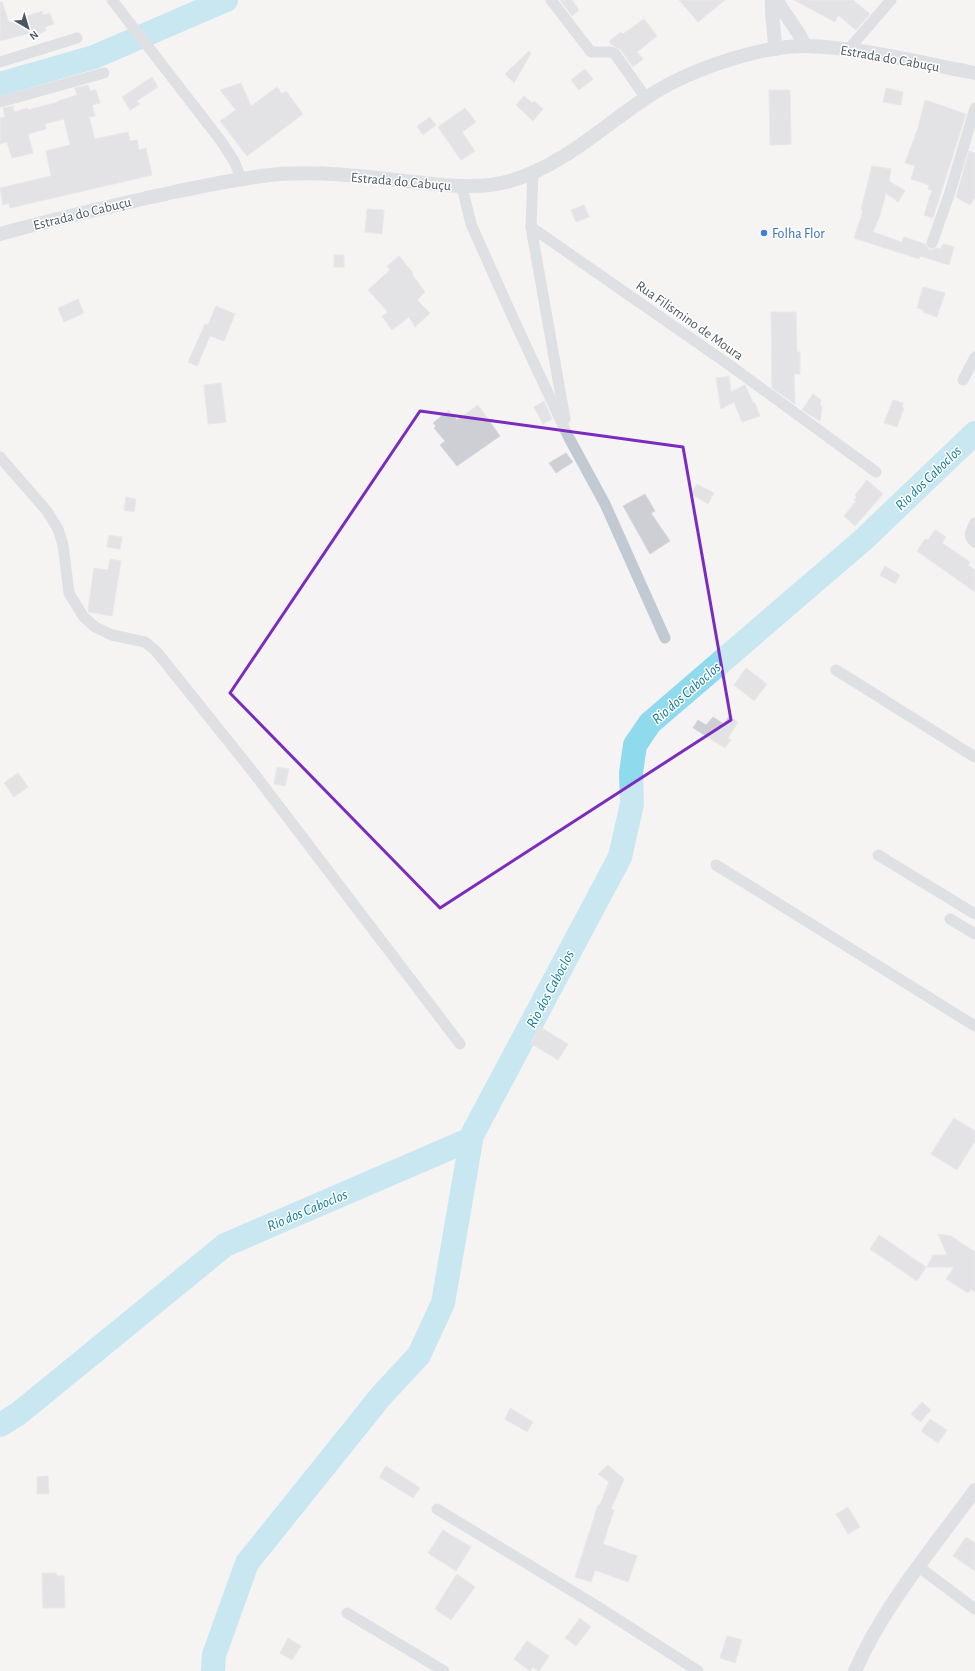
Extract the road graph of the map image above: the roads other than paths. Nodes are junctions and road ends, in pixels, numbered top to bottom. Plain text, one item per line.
1 (112, 0) edge
2 (551, 0) edge
3 (772, 0) edge
4 (776, 0) edge
5 (891, 0) edge
6 (77, 38) dead end
7 (805, 46) junction
8 (775, 49) junction
9 (848, 50) junction
10 (0, 62) edge
11 (104, 73) dead end
12 (975, 73) edge
13 (646, 98) junction
14 (0, 102) edge
15 (975, 108) edge
16 (533, 172) junction
17 (241, 178) junction
18 (462, 186) junction
19 (531, 227) junction
20 (0, 234) edge
21 (932, 244) dead end
22 (975, 357) edge
23 (963, 380) dead end
24 (568, 436) junction
25 (0, 457) edge
26 (876, 472) dead end
27 (975, 523) edge
28 (972, 540) edge
29 (665, 638) dead end
30 (836, 670) dead end
31 (975, 758) edge
32 (878, 855) dead end
33 (716, 865) dead end
34 (975, 914) edge
35 (950, 919) dead end
36 (975, 934) edge
37 (975, 1026) edge
38 (460, 1044) dead end
39 (975, 1490) edge
40 (438, 1509) dead end
41 (919, 1567) junction
42 (975, 1610) edge
43 (347, 1613) dead end
44 (444, 1671) edge
45 (698, 1671) edge
46 (855, 1671) edge

1 - 17 street
2 - 13 street
3 - 8 street
4 - 7 street
5 - 9 street
6 - 10 street
7 - 8 street, Estrada do Cabuçu
7 - 9 street, Estrada do Cabuçu
8 - 13 street, Estrada do Cabuçu
9 - 12 street, Estrada do Cabuçu
11 - 14 street
13 - 16 street, Estrada do Cabuçu
15 - 21 street
16 - 18 street, Estrada do Cabuçu
16 - 19 street
17 - 18 street, Estrada do Cabuçu
17 - 20 street, Estrada do Cabuçu
18 - 24 street
19 - 24 street
19 - 26 street, Rua Filismino de Moura
22 - 23 street
24 - 29 street
25 - 38 street
27 - 28 street
30 - 31 street
32 - 34 street
33 - 37 street
35 - 36 street
39 - 41 street
40 - 45 street
41 - 42 street
41 - 46 street
43 - 44 street

